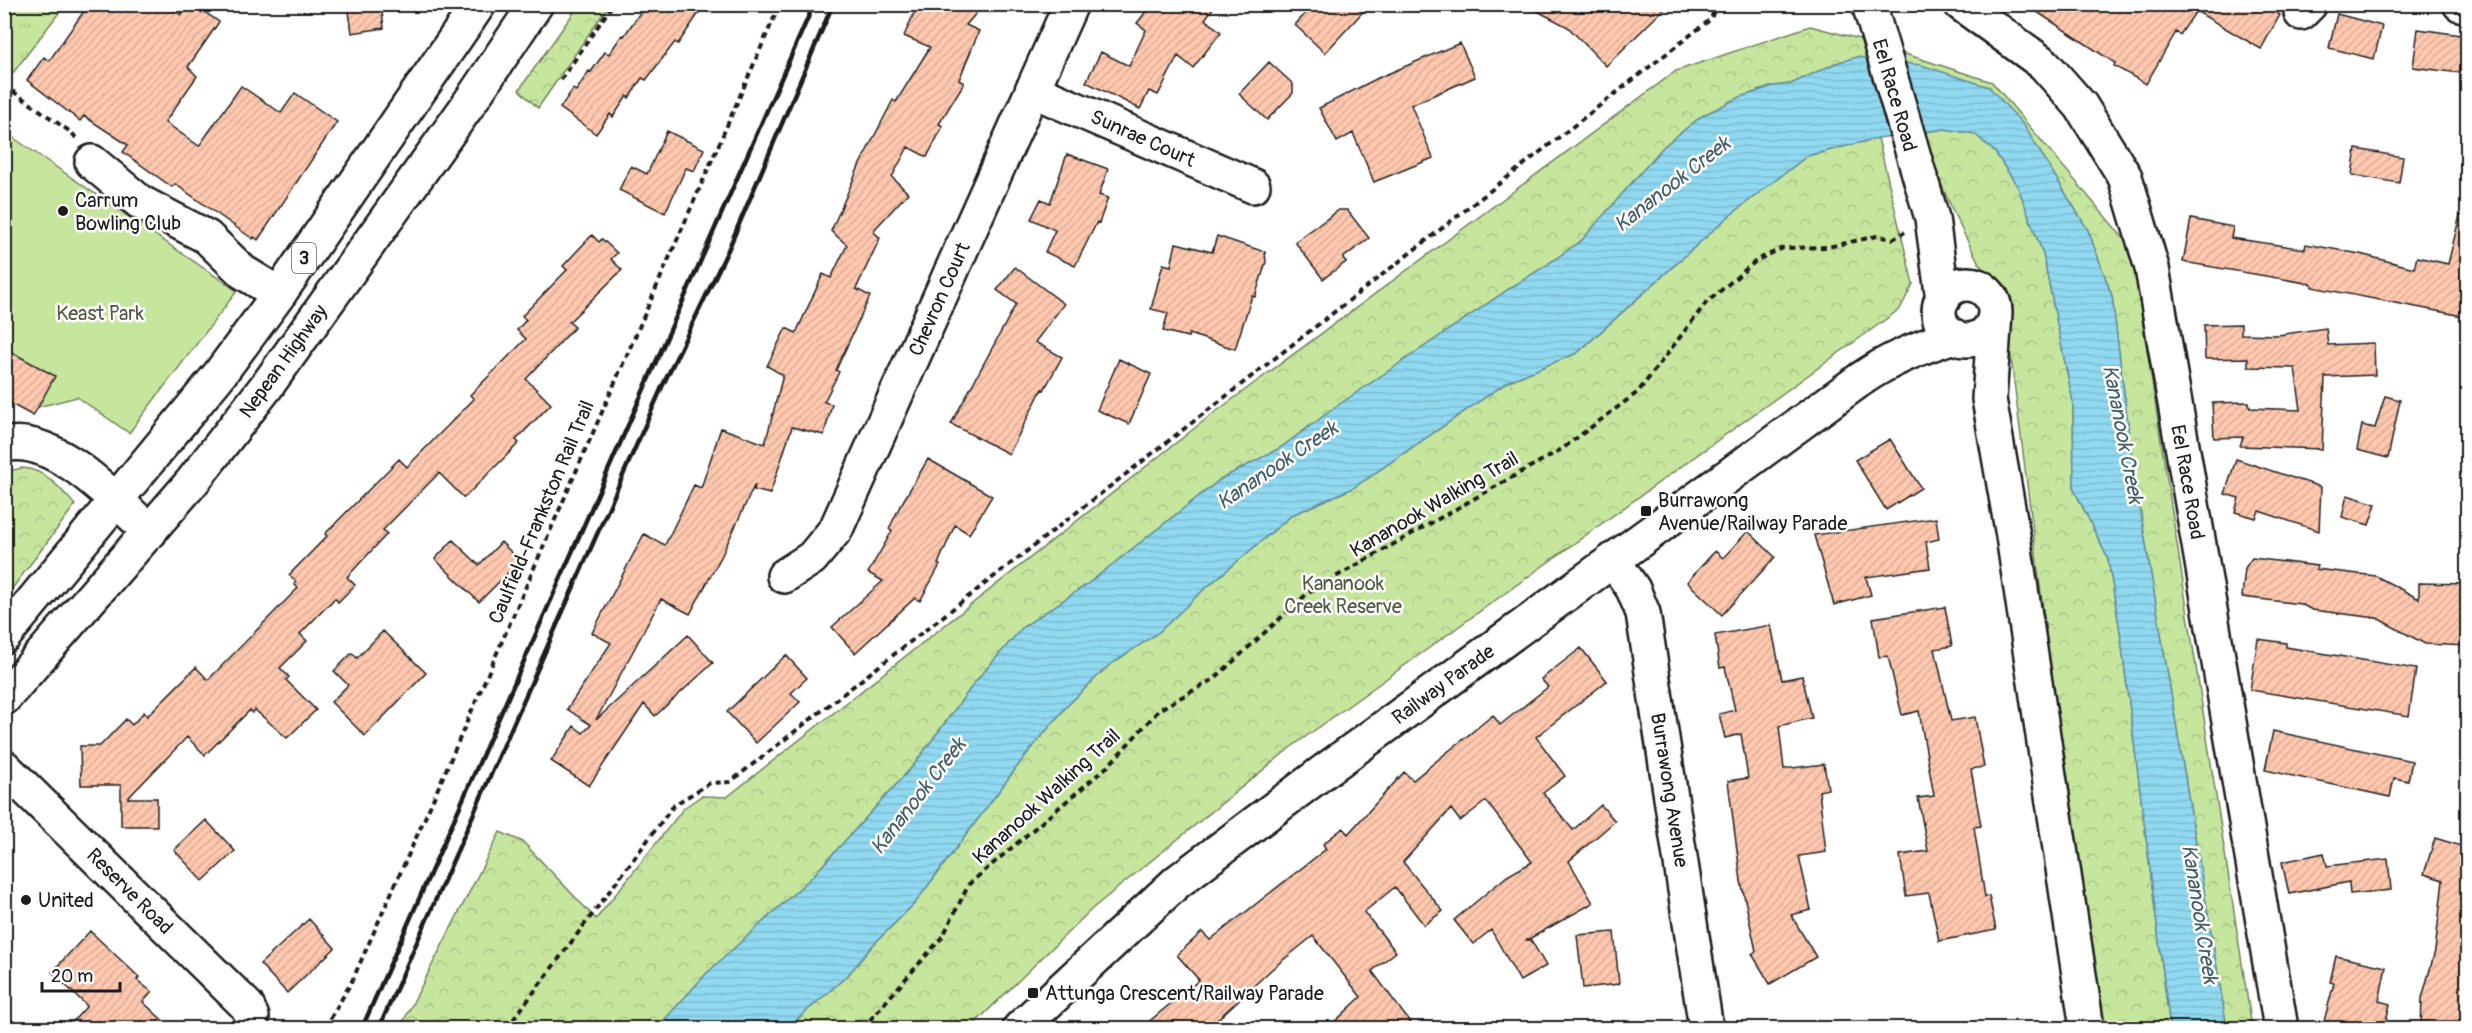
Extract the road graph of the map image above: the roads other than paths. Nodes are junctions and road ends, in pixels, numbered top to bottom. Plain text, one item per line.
1 (479, 4) edge
2 (536, 4) edge
3 (1071, 4) edge
4 (1960, 4) edge
5 (2460, 4) edge
6 (2468, 6) edge
7 (1872, 13) edge
8 (1032, 90) junction
9 (92, 162) road end
10 (1253, 186) dead end
11 (1919, 224) junction
12 (279, 294) junction
13 (1942, 302) junction
14 (1991, 303) junction
15 (1955, 337) junction
16 (1886, 362) junction
17 (1989, 399) junction
18 (4, 445) edge
19 (115, 501) junction
20 (150, 532) junction
21 (1613, 560) junction
22 (784, 576) dead end
23 (4, 636) edge
24 (4, 698) edge
25 (4, 767) edge
26 (251, 1023) edge
27 (1032, 1024) edge
28 (1706, 1029) edge
29 (2087, 1029) edge
30 (2281, 1029) edge

1 - 12 main road, 3
2 - 20 main road, Nepean Highway / 3
3 - 8 main road, Chevron Court
4 - 30 main road, Eel Race Road
5 - 6 main road
7 - 11 main road, Eel Race Road
8 - 10 main road, Sunrae Court
8 - 22 main road, Chevron Court
9 - 12 main road
11 - 13 main road, Eel Race Road
11 - 14 main road, Eel Race Road
12 - 19 main road, 3
13 - 14 main road, Railway Parade
13 - 15 main road, Eel Race Road
13 - 16 main road, Railway Parade
14 - 15 main road, Railway Parade
14 - 17 main road
15 - 16 main road, Railway Parade
15 - 17 main road
16 - 21 main road, Railway Parade
17 - 29 main road
18 - 19 main road
19 - 20 main road
19 - 23 main road, 3
20 - 24 main road, Nepean Highway / 3
21 - 27 main road, Railway Parade
21 - 28 main road, Burrawong Avenue
25 - 26 main road, Reserve Road

